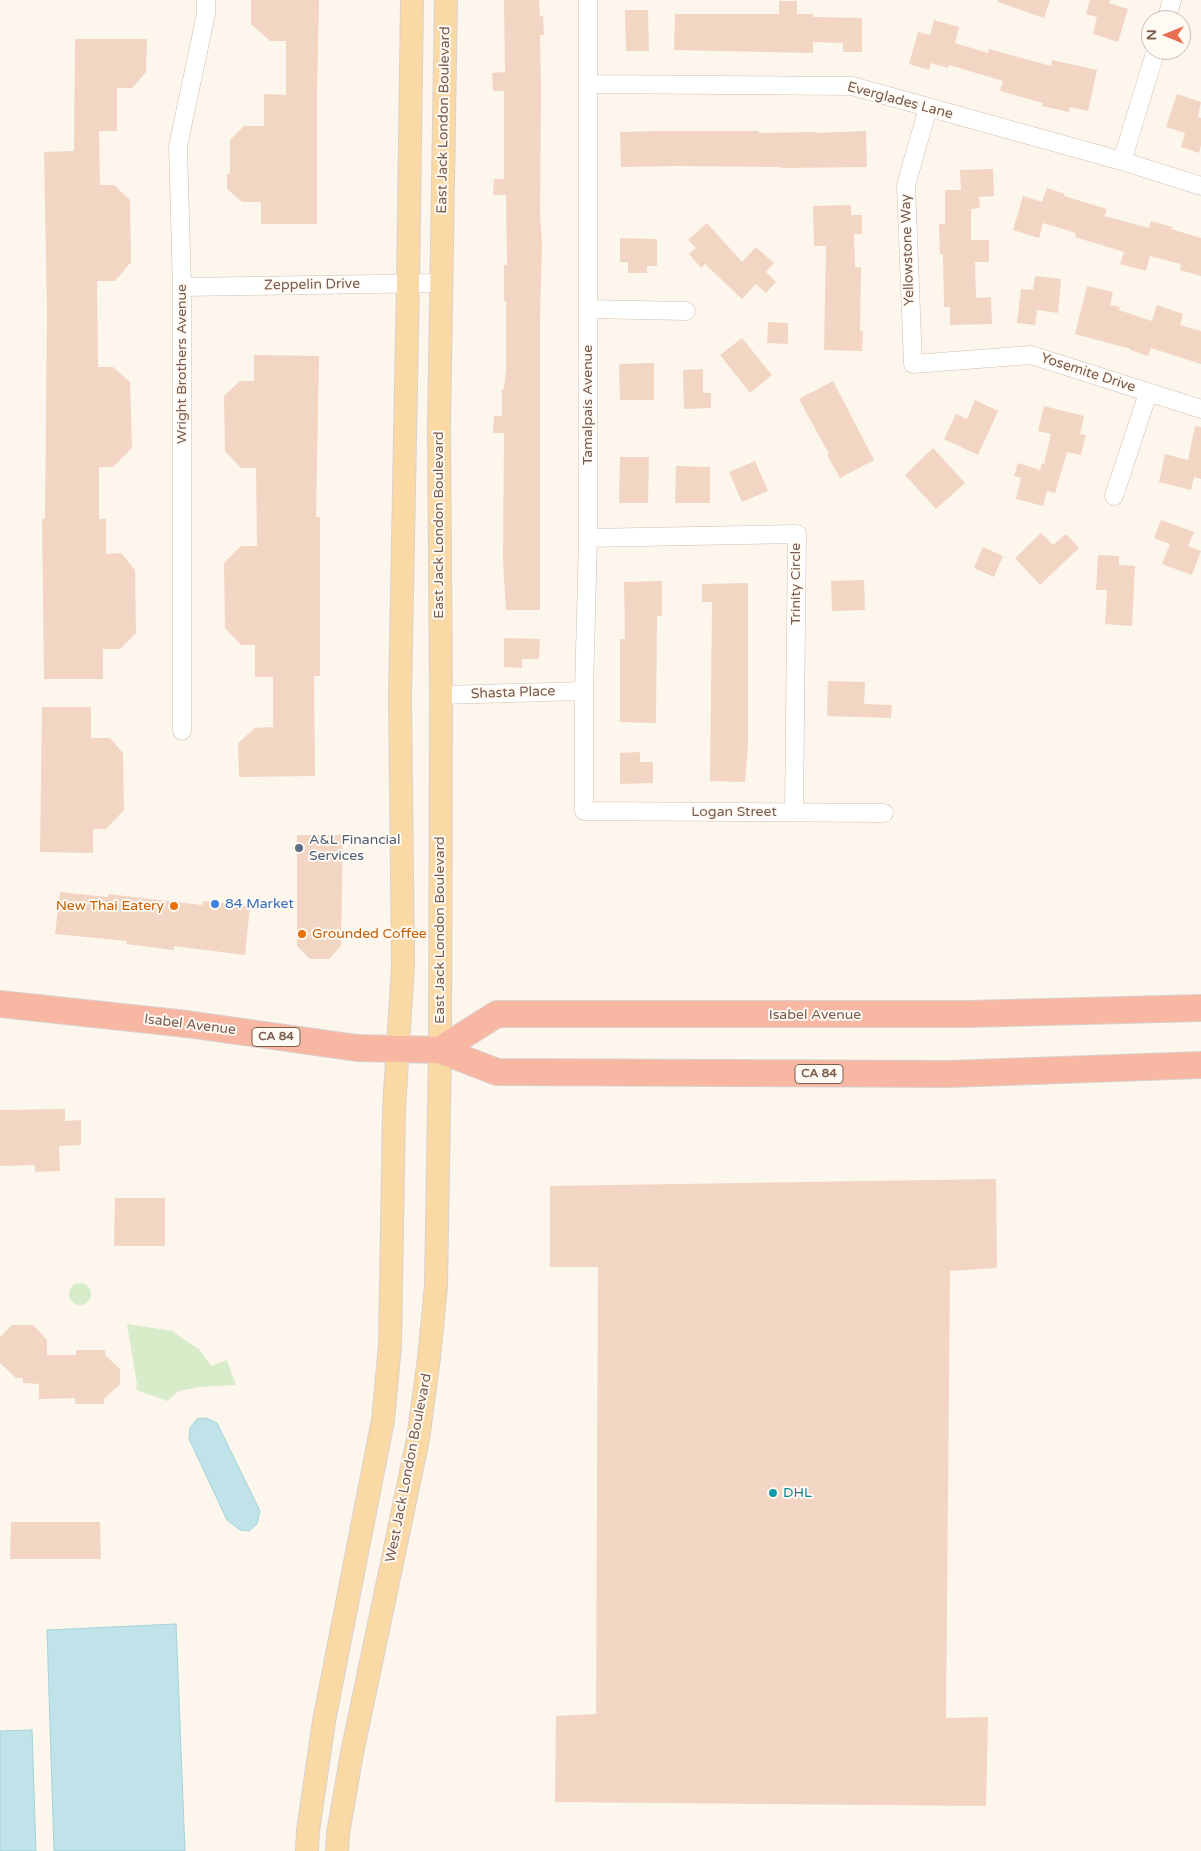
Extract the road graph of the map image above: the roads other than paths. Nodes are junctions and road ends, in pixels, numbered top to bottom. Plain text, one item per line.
1 (206, 0) edge
2 (412, 0) edge
3 (446, 0) edge
4 (588, 0) edge
5 (1153, 60) edge
6 (588, 84) junction
7 (928, 108) junction
8 (1122, 161) junction
9 (1201, 186) edge
10 (408, 283) junction
11 (441, 283) junction
12 (182, 287) junction
13 (588, 309) junction
14 (686, 311) dead end
15 (913, 364) joint
16 (1148, 392) junction
17 (1201, 410) edge
18 (1114, 496) dead end
19 (588, 538) junction
20 (584, 691) junction
21 (441, 695) junction
22 (182, 731) dead end
23 (584, 810) joint
24 (794, 812) junction
25 (884, 813) dead end
26 (0, 1004) edge
27 (1201, 1008) edge
28 (398, 1049) junction
29 (440, 1050) junction
30 (1201, 1066) edge
31 (307, 1851) edge
32 (337, 1851) edge

1 - 12 street, Wright Brothers Avenue
2 - 10 main road
3 - 11 main road, East Jack London Boulevard
4 - 6 street, Tamalpais Avenue
5 - 8 street
6 - 7 street, Everglades Lane
6 - 13 street, Tamalpais Avenue
7 - 8 street, Everglades Lane
7 - 15 street, Yellowstone Way
8 - 9 street, Everglades Lane
10 - 11 street, Zeppelin Drive
10 - 12 street, Zeppelin Drive
10 - 28 main road
11 - 21 main road, East Jack London Boulevard
12 - 22 street, Wright Brothers Avenue
13 - 14 street
13 - 19 street, Tamalpais Avenue
15 - 16 street, Yosemite Drive
16 - 17 street, Yosemite Drive
16 - 18 street
19 - 20 street, Tamalpais Avenue
19 - 24 street, Trinity Circle
20 - 21 street, Shasta Place
20 - 23 street, Tamalpais Avenue
21 - 29 main road, East Jack London Boulevard
23 - 24 street, Logan Street
24 - 25 street, Logan Street
26 - 28 highway, Isabel Avenue / CA 84
27 - 29 highway, Isabel Avenue
28 - 29 highway, Isabel Avenue / CA 84
28 - 31 main road
29 - 30 highway, Isabel Avenue / CA 84
29 - 32 main road, West Jack London Boulevard

